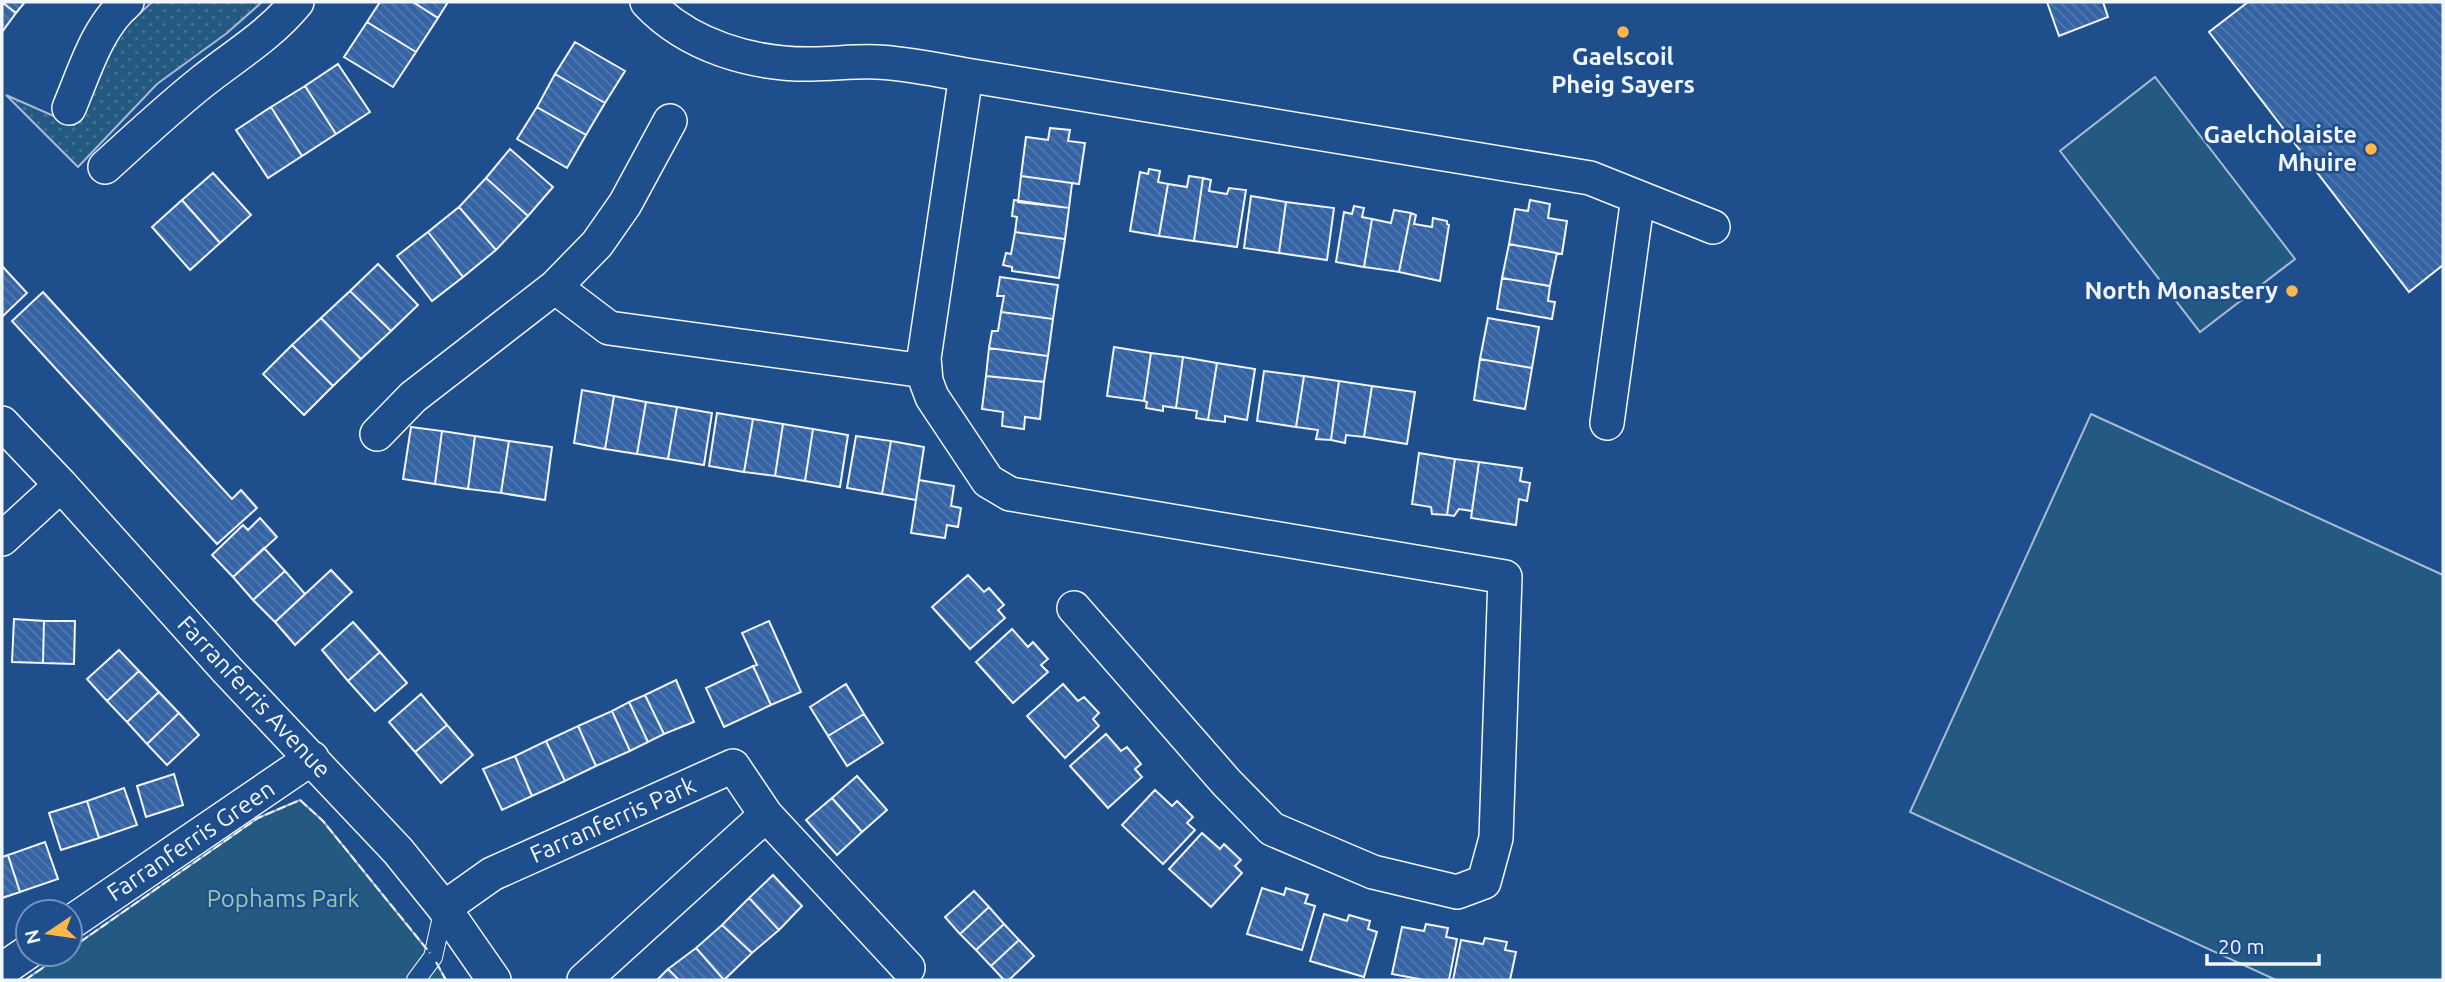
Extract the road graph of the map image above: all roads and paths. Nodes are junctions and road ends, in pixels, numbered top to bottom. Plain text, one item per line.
1 (127, 2) edge
2 (297, 2) edge
3 (647, 2) edge
4 (966, 75) junction
5 (69, 108) dead end
6 (670, 121) dead end
7 (105, 167) dead end
8 (1639, 197) junction
9 (1713, 227) dead end
10 (555, 288) junction
11 (925, 371) junction
12 (2, 423) edge
13 (1607, 423) dead end
14 (377, 434) dead end
15 (61, 485) junction
16 (2, 539) edge
17 (1074, 608) dead end
18 (312, 758) junction
19 (766, 815) junction
20 (444, 908) junction
21 (84, 913) edge
22 (908, 968) dead end
23 (416, 980) edge
24 (494, 980) edge
25 (584, 980) edge

1 - 5 street
2 - 7 street
3 - 4 street
4 - 8 street
4 - 11 street
6 - 10 street
8 - 9 street
8 - 13 street
10 - 11 street
10 - 14 street
11 - 17 street
12 - 15 street, Farranferris Avenue
15 - 16 street
15 - 18 street, Farranferris Avenue
18 - 20 street, Farranferris Avenue
18 - 21 street, Farranferris Green
19 - 20 street, Farranferris Park
19 - 22 street, Farranferris Park
19 - 25 street
20 - 23 lane
20 - 24 street, Farranferris Avenue

